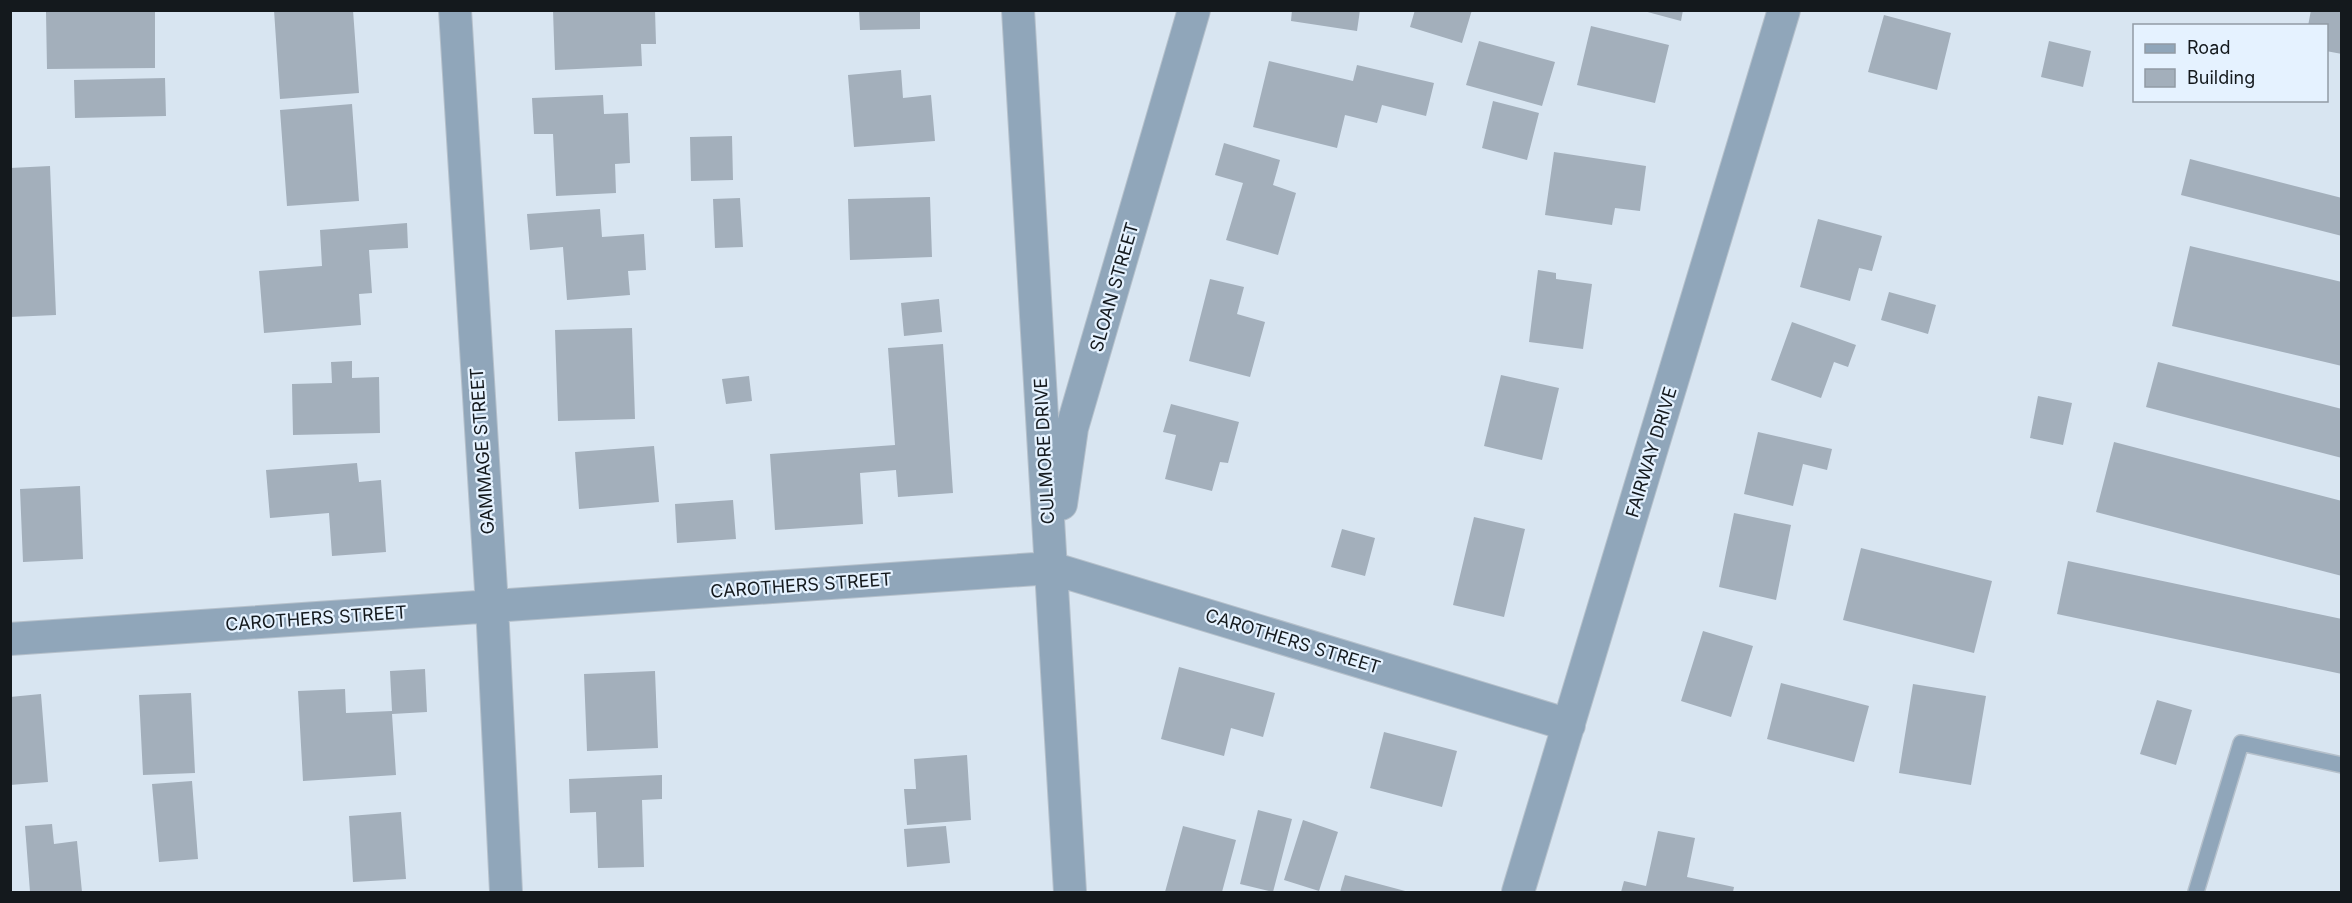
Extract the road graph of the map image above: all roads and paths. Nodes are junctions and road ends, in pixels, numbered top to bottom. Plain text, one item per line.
1 (454, 10) edge
2 (1018, 10) edge
3 (1194, 10) edge
4 (1784, 10) edge
5 (1051, 568) junction
6 (492, 606) junction
7 (10, 639) edge
8 (1569, 725) junction
9 (2342, 765) edge
10 (506, 892) edge
11 (1070, 892) edge
12 (1518, 892) edge
13 (2196, 892) edge

1 - 6 street, GAMMAGE STREET
2 - 5 street, CULMORE DRIVE
3 - 5 street, SLOAN STREET
4 - 8 street, FAIRWAY DRIVE
5 - 6 street, CAROTHERS STREET
5 - 8 street, CAROTHERS STREET
5 - 11 street, CULMORE DRIVE
6 - 7 street, CAROTHERS STREET
6 - 10 street, GAMMAGE STREET
8 - 12 street, FAIRWAY DRIVE
9 - 13 lane

